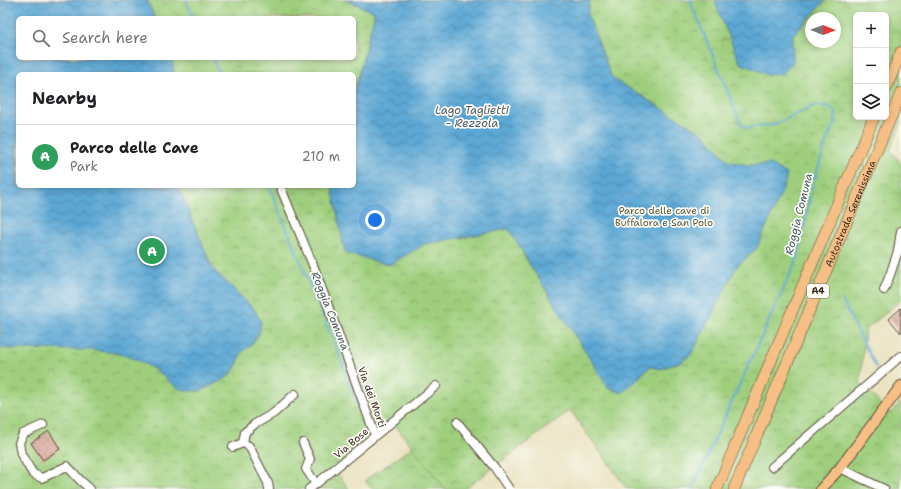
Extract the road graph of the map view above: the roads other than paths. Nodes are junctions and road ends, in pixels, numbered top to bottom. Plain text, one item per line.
1 (901, 52) edge
2 (888, 84) edge
3 (901, 93) edge
4 (873, 120) edge
5 (281, 188) edge
6 (901, 231) edge
7 (884, 290) dead end
8 (901, 356) edge
9 (436, 386) dead end
10 (901, 386) edge
11 (295, 394) dead end
12 (457, 422) dead end
13 (43, 425) dead end
14 (375, 435) junction
15 (243, 443) junction
16 (303, 443) dead end
17 (233, 447) dead end
18 (772, 467) dead end
19 (840, 468) junction
20 (312, 487) edge
21 (90, 489) edge
22 (269, 489) edge
23 (509, 489) edge
24 (717, 489) edge
25 (734, 489) edge
26 (821, 489) edge
27 (884, 489) edge

1 - 2 highway
3 - 25 highway, Autostrada Serenissima / A4
4 - 24 highway, Autostrada Serenissima / A4
5 - 14 street, Via dei Morti
6 - 7 street
8 - 18 street
9 - 14 street, Via Bose
10 - 19 main road
11 - 15 street
12 - 23 street
13 - 21 street
14 - 20 street, Via Bose
15 - 17 street
15 - 22 street
16 - 20 street, Via Bose
19 - 26 main road
19 - 27 street

